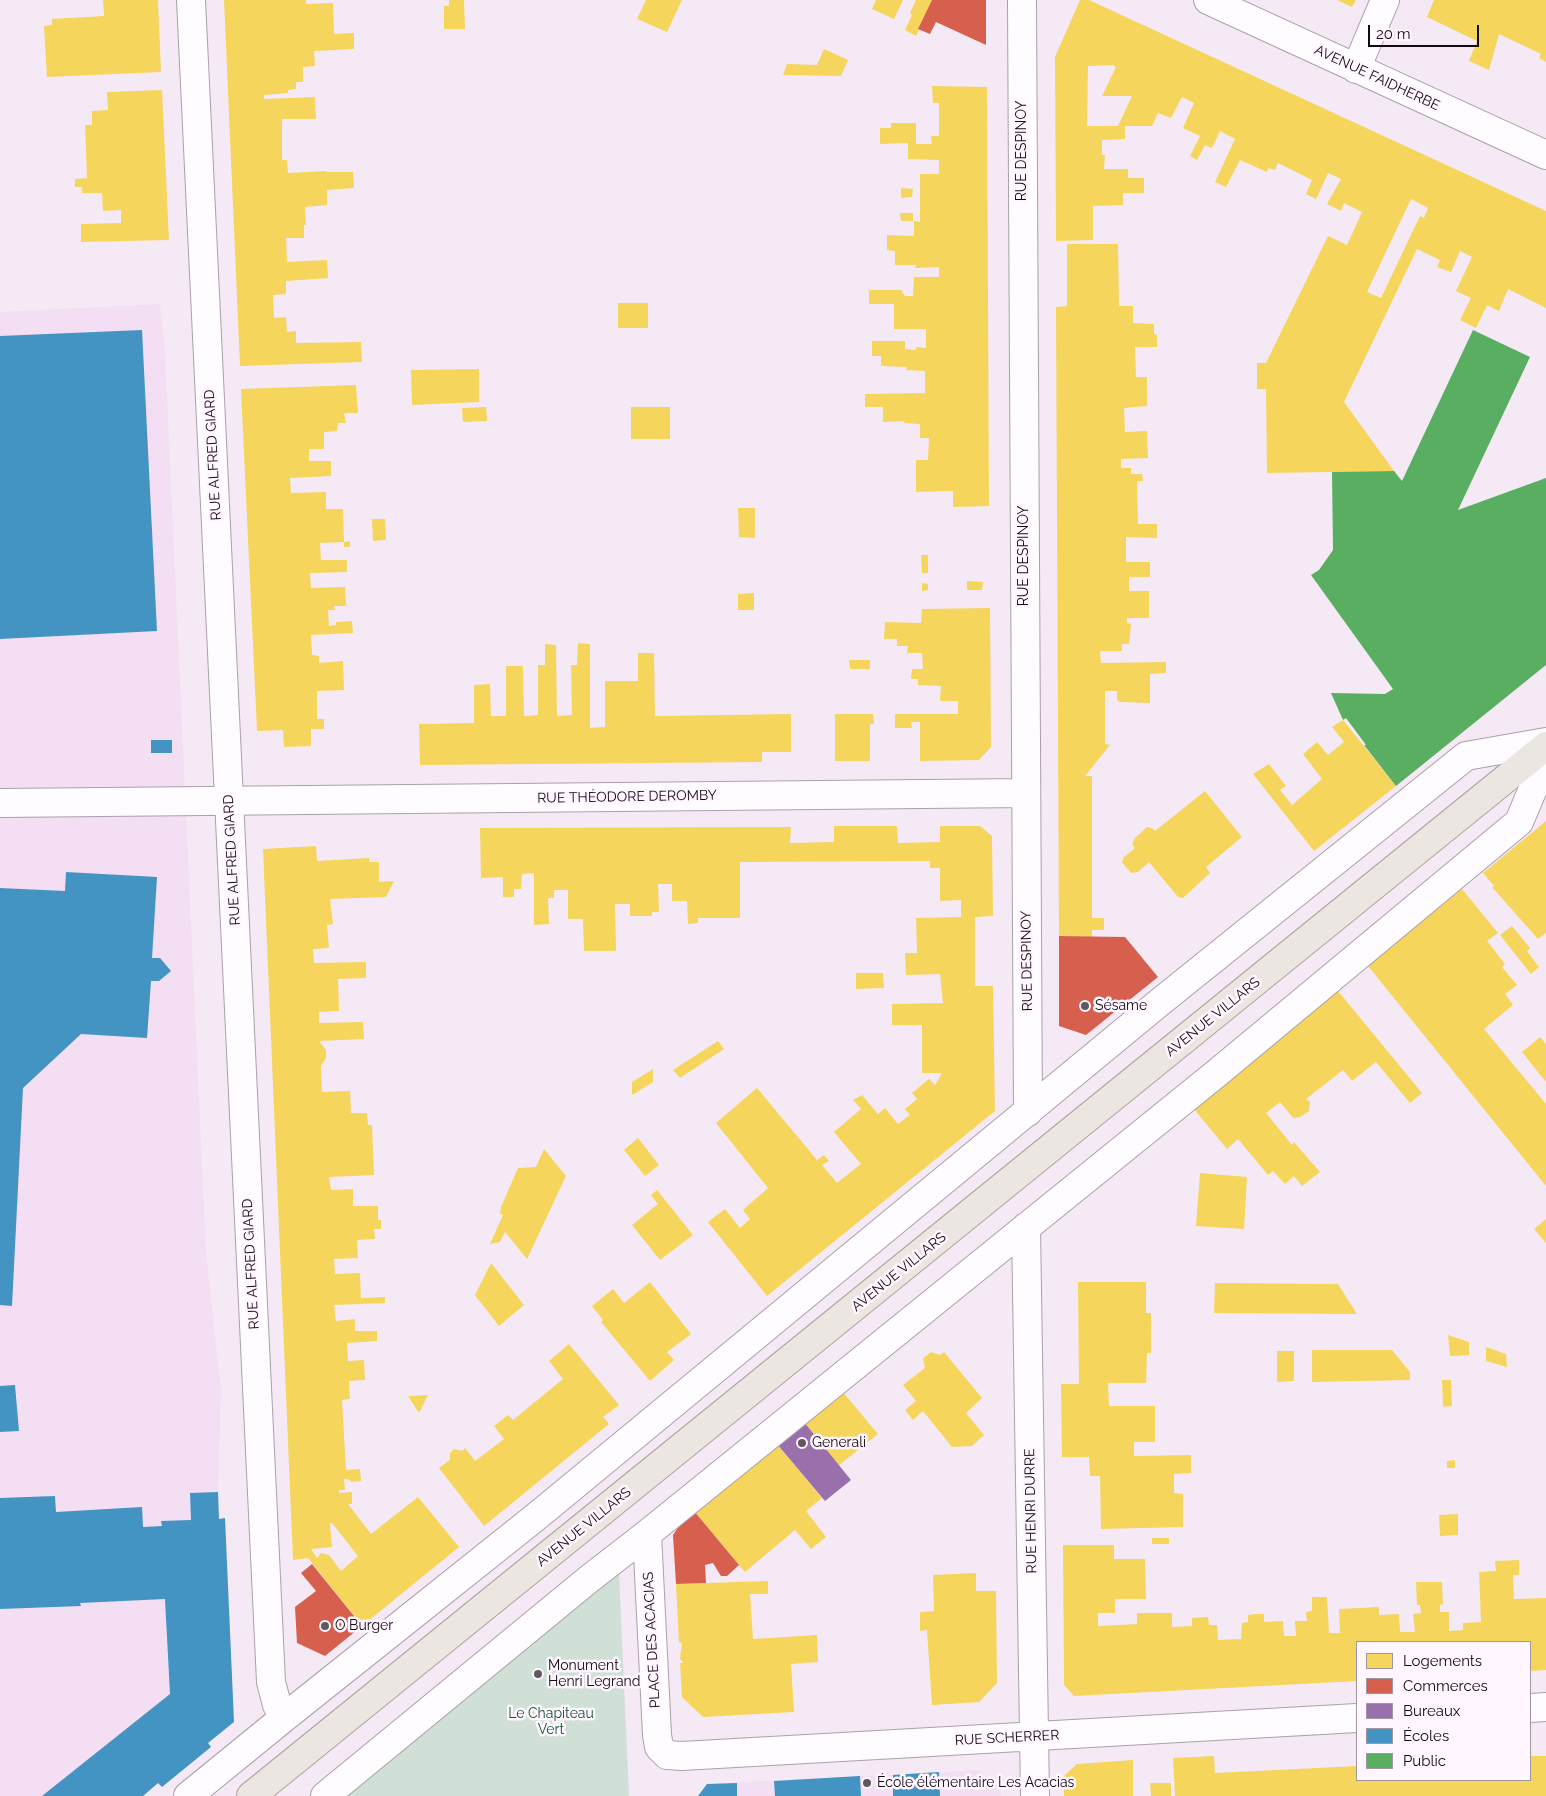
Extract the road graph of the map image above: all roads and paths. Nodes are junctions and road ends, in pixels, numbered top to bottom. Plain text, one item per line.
1 (191, 0) edge
2 (1022, 0) edge
3 (1208, 0) edge
4 (1385, 0) edge
5 (1356, 69) junction
6 (1546, 155) edge
7 (1546, 742) edge
8 (1546, 746) edge
9 (1546, 758) edge
10 (1025, 793) junction
11 (229, 801) junction
12 (0, 803) edge
13 (1028, 1112) junction
14 (1026, 1227) junction
15 (647, 1534) junction
16 (1546, 1707) edge
17 (1531, 1708) edge
18 (284, 1717) junction
19 (1356, 1718) edge
20 (1035, 1736) junction
21 (659, 1747) joint
22 (188, 1796) edge
23 (251, 1796) edge
24 (325, 1796) edge
25 (1035, 1796) edge

1 - 11 street, RUE ALFRED GIARD
2 - 10 street, RUE DESPINOY
3 - 5 street, AVENUE FAIDHERBE
4 - 5 street
5 - 6 street, AVENUE FAIDHERBE
7 - 13 street
8 - 23 main road, AVENUE VILLARS
9 - 14 street
10 - 11 street, RUE THÉODORE DEROMBY
10 - 13 street, RUE DESPINOY
11 - 12 street, RUE THÉODORE DEROMBY
11 - 18 street, RUE ALFRED GIARD
13 - 18 street
14 - 15 street
14 - 20 street, RUE HENRI DURRE
15 - 21 street, PLACE DES ACACIAS
15 - 24 street
16 - 17 street
18 - 22 street
19 - 20 street, RUE SCHERRER
20 - 21 street, RUE SCHERRER
20 - 25 street, RUE HENRI DURRE

